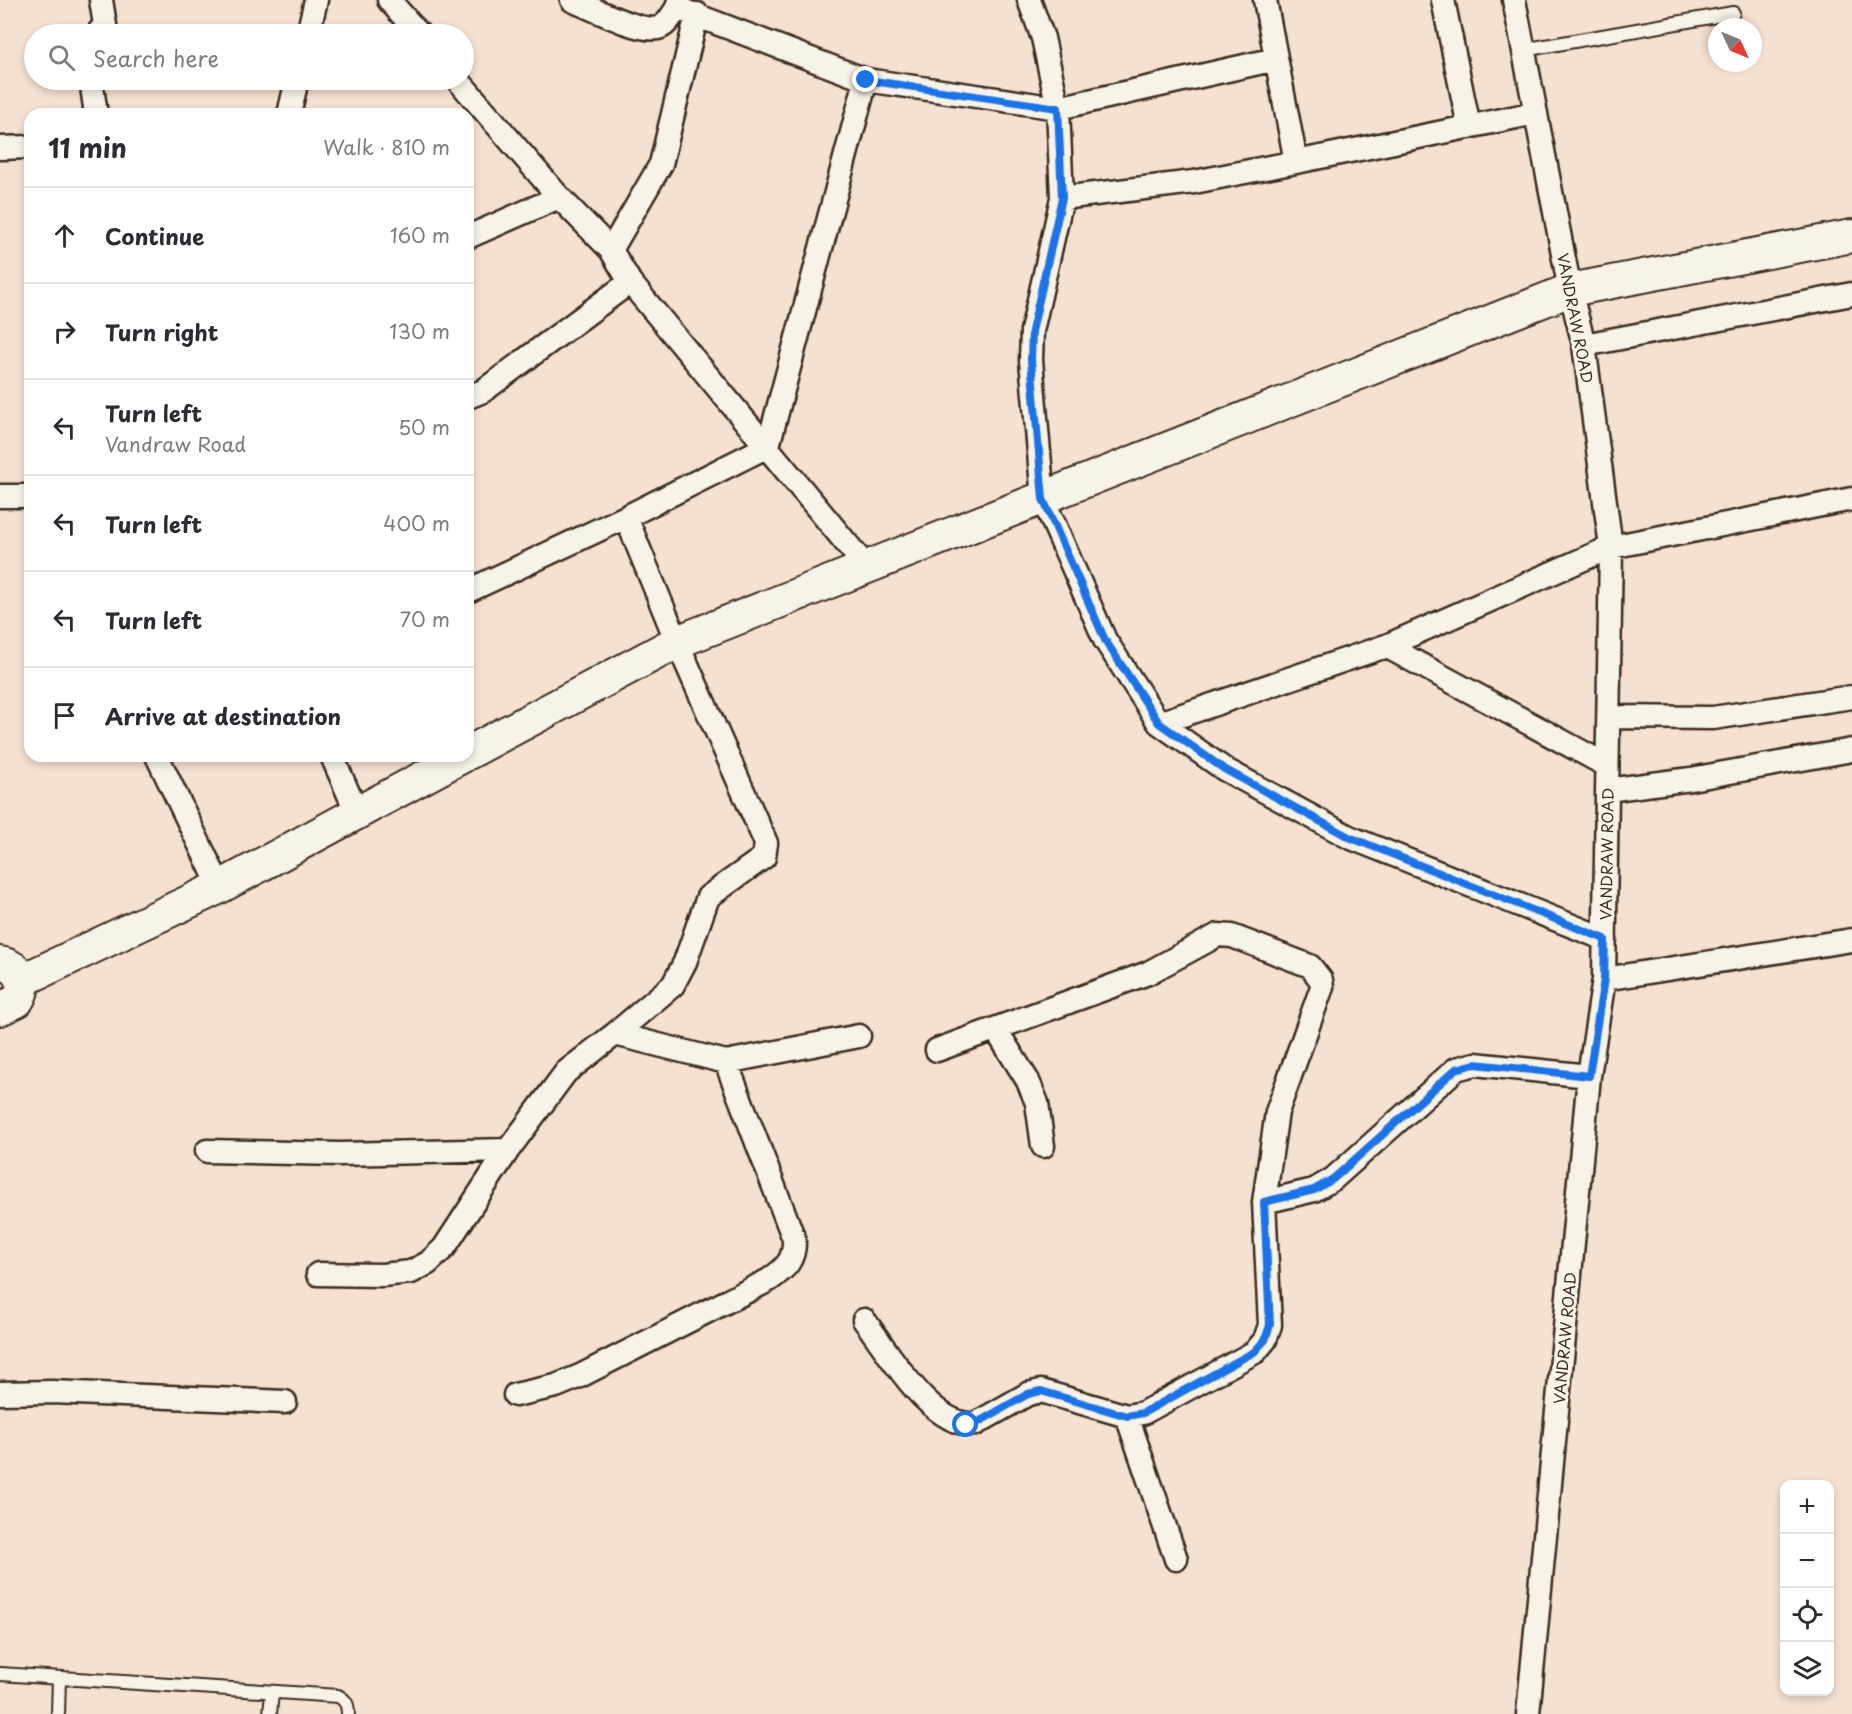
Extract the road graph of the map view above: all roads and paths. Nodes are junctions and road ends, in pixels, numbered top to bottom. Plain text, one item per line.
1 (101, 0) edge
2 (316, 0) edge
3 (389, 0) edge
4 (572, 0) edge
5 (1029, 0) edge
6 (1265, 0) edge
7 (1443, 0) edge
8 (1514, 0) edge
9 (684, 7) edge
10 (1733, 13) dead end
11 (105, 24) edge
12 (310, 24) edge
13 (410, 24) edge
14 (1523, 50) junction
15 (1276, 59) junction
16 (866, 80) junction
17 (92, 90) edge
18 (295, 90) edge
19 (467, 90) edge
20 (95, 108) edge
21 (290, 108) edge
22 (1058, 108) junction
23 (1536, 113) junction
24 (1469, 127) junction
25 (24, 147) edge
26 (0, 148) edge
27 (1296, 162) junction
28 (560, 197) junction
29 (1062, 198) junction
30 (474, 234) edge
31 (1852, 236) edge
32 (611, 250) junction
33 (630, 282) junction
34 (1570, 290) junction
35 (1852, 294) edge
36 (1584, 345) junction
37 (474, 395) edge
38 (768, 446) junction
39 (0, 496) edge
40 (24, 496) edge
41 (1043, 499) junction
42 (1852, 500) edge
43 (626, 517) junction
44 (1611, 547) junction
45 (867, 568) junction
46 (474, 588) edge
47 (677, 642) junction
48 (1386, 646) junction
49 (1852, 697) edge
50 (1610, 717) junction
51 (1159, 723) junction
52 (474, 750) edge
53 (1852, 750) edge
54 (160, 762) edge
55 (335, 762) edge
56 (452, 762) edge
57 (1606, 765) junction
58 (1606, 790) junction
59 (357, 813) junction
60 (220, 887) junction
61 (1605, 939) junction
62 (1852, 940) edge
63 (11, 972) edge
64 (1604, 979) junction
65 (0, 1009) edge
66 (996, 1030) junction
67 (615, 1034) junction
68 (859, 1036) dead end
69 (937, 1050) dead end
70 (726, 1062) junction
71 (1589, 1076) junction
72 (1043, 1146) dead end
73 (508, 1150) junction
74 (207, 1151) dead end
75 (1264, 1202) junction
76 (318, 1274) dead end
77 (864, 1320) dead end
78 (0, 1393) edge
79 (515, 1395) dead end
80 (285, 1402) dead end
81 (1127, 1416) junction
82 (1176, 1558) dead end
83 (0, 1674) edge
84 (59, 1678) junction
85 (272, 1694) junction
86 (58, 1714) edge
87 (270, 1714) edge
88 (348, 1714) edge
89 (1528, 1714) edge

1 - 11 street
2 - 12 street
3 - 13 street
4 - 9 street
5 - 22 street
6 - 15 street
7 - 24 street
8 - 14 street, VANDRAW ROAD
9 - 16 street
9 - 32 street
10 - 14 lane
14 - 23 street, VANDRAW ROAD
15 - 22 street
15 - 27 street
16 - 22 street
16 - 38 street
17 - 20 street
18 - 21 street
19 - 28 street
22 - 29 street
23 - 24 street
23 - 34 street, VANDRAW ROAD
24 - 27 street
25 - 26 street
27 - 29 street
28 - 30 street
28 - 32 street
29 - 41 street
31 - 34 street
32 - 33 street
33 - 37 street
33 - 38 street
34 - 36 street, VANDRAW ROAD
34 - 41 street
35 - 36 street
36 - 44 street, VANDRAW ROAD
38 - 43 street
38 - 45 street
39 - 40 street
41 - 45 street
41 - 51 street
42 - 44 street
43 - 46 street
43 - 47 street
44 - 48 street
44 - 50 street, VANDRAW ROAD
45 - 47 street
47 - 52 street
47 - 67 street
48 - 51 street
48 - 57 street
49 - 50 street
50 - 57 street, VANDRAW ROAD
51 - 61 street
53 - 58 street
54 - 60 street
55 - 59 street
56 - 59 street
57 - 58 street, VANDRAW ROAD
58 - 61 street, VANDRAW ROAD
59 - 60 street
60 - 63 street
61 - 64 street, VANDRAW ROAD
62 - 64 street
63 - 65 street
64 - 71 street, VANDRAW ROAD
66 - 69 street
66 - 72 street
66 - 75 street
67 - 70 street
67 - 73 street
68 - 70 street
70 - 79 street
71 - 75 street
71 - 89 street, VANDRAW ROAD
73 - 74 street
73 - 76 street
75 - 81 street
77 - 81 street
78 - 80 street
81 - 82 street
83 - 84 lane
84 - 85 lane
84 - 86 lane
85 - 87 lane
85 - 88 lane

